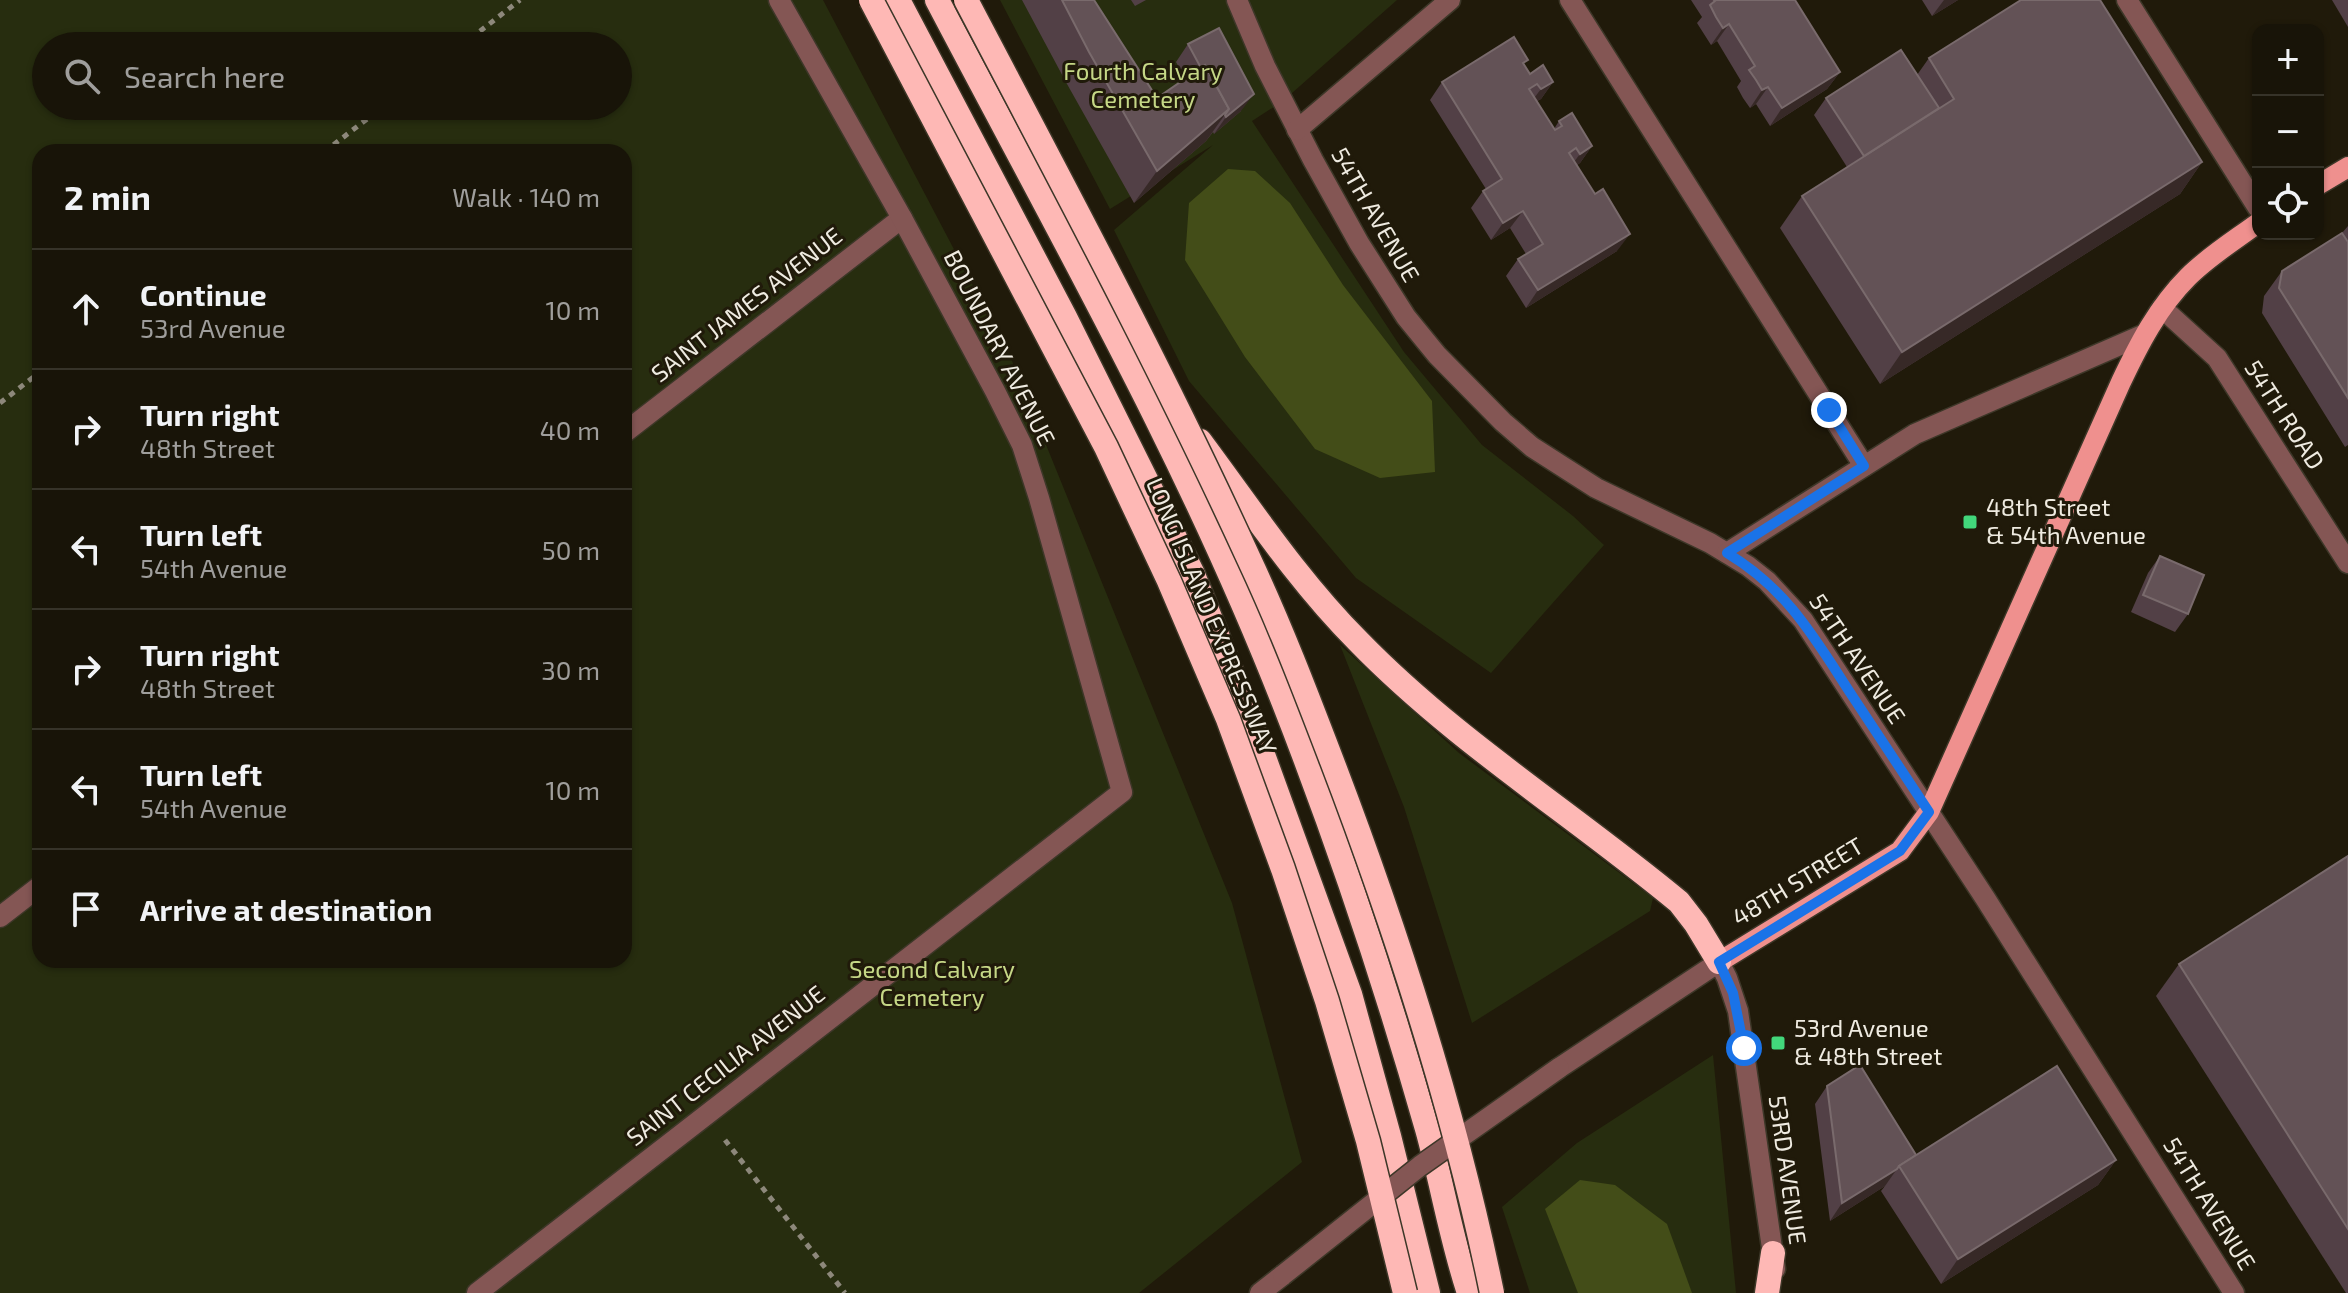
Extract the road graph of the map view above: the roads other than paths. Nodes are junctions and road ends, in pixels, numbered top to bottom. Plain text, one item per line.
1 (779, 0) edge
2 (871, 0) edge
3 (898, 0) edge
4 (937, 0) edge
5 (966, 0) edge
6 (1237, 0) edge
7 (1450, 0) edge
8 (1570, 0) edge
9 (2127, 0) edge
10 (1297, 130) junction
11 (2348, 167) edge
12 (2324, 181) edge
13 (2252, 198) edge
14 (902, 218) junction
15 (2252, 228) edge
16 (1096, 302) junction
17 (2162, 308) junction
18 (2145, 334) junction
19 (632, 427) edge
20 (1864, 466) junction
21 (1727, 553) junction
22 (2348, 563) edge
23 (1122, 792) joint
24 (1929, 812) junction
25 (32, 892) edge
26 (0, 917) edge
27 (1719, 962) junction
28 (1773, 1253) junction
29 (1468, 1288) edge
30 (477, 1293) edge
31 (1260, 1293) edge
32 (1405, 1293) edge
33 (1428, 1293) edge
34 (1492, 1293) edge
35 (1767, 1293) edge
36 (1779, 1293) edge
37 (2234, 1293) edge

1 - 14 street, BOUNDARY AVENUE
2 - 32 highway, LONG ISLAND EXPRESSWAY, bridge
3 - 33 highway
4 - 16 highway
5 - 34 highway, bridge
6 - 10 street, 54TH AVENUE
7 - 10 street
8 - 20 street
9 - 13 street
10 - 21 street, 54TH AVENUE
11 - 12 main road
14 - 19 street, SAINT JAMES AVENUE
14 - 23 street, BOUNDARY AVENUE
15 - 17 main road, 48TH STREET
16 - 27 highway
16 - 29 highway
17 - 18 main road, 48TH STREET
17 - 22 street, 54TH ROAD
18 - 20 street
18 - 24 main road, 48TH STREET
20 - 21 street
21 - 24 street, 54TH AVENUE
23 - 30 street, SAINT CECILIA AVENUE
24 - 27 main road, 48TH STREET
24 - 37 street, 54TH AVENUE
25 - 26 street
27 - 28 street, 53RD AVENUE
27 - 31 street, 48TH STREET, bridge
28 - 35 highway
28 - 36 street, 53RD AVENUE

